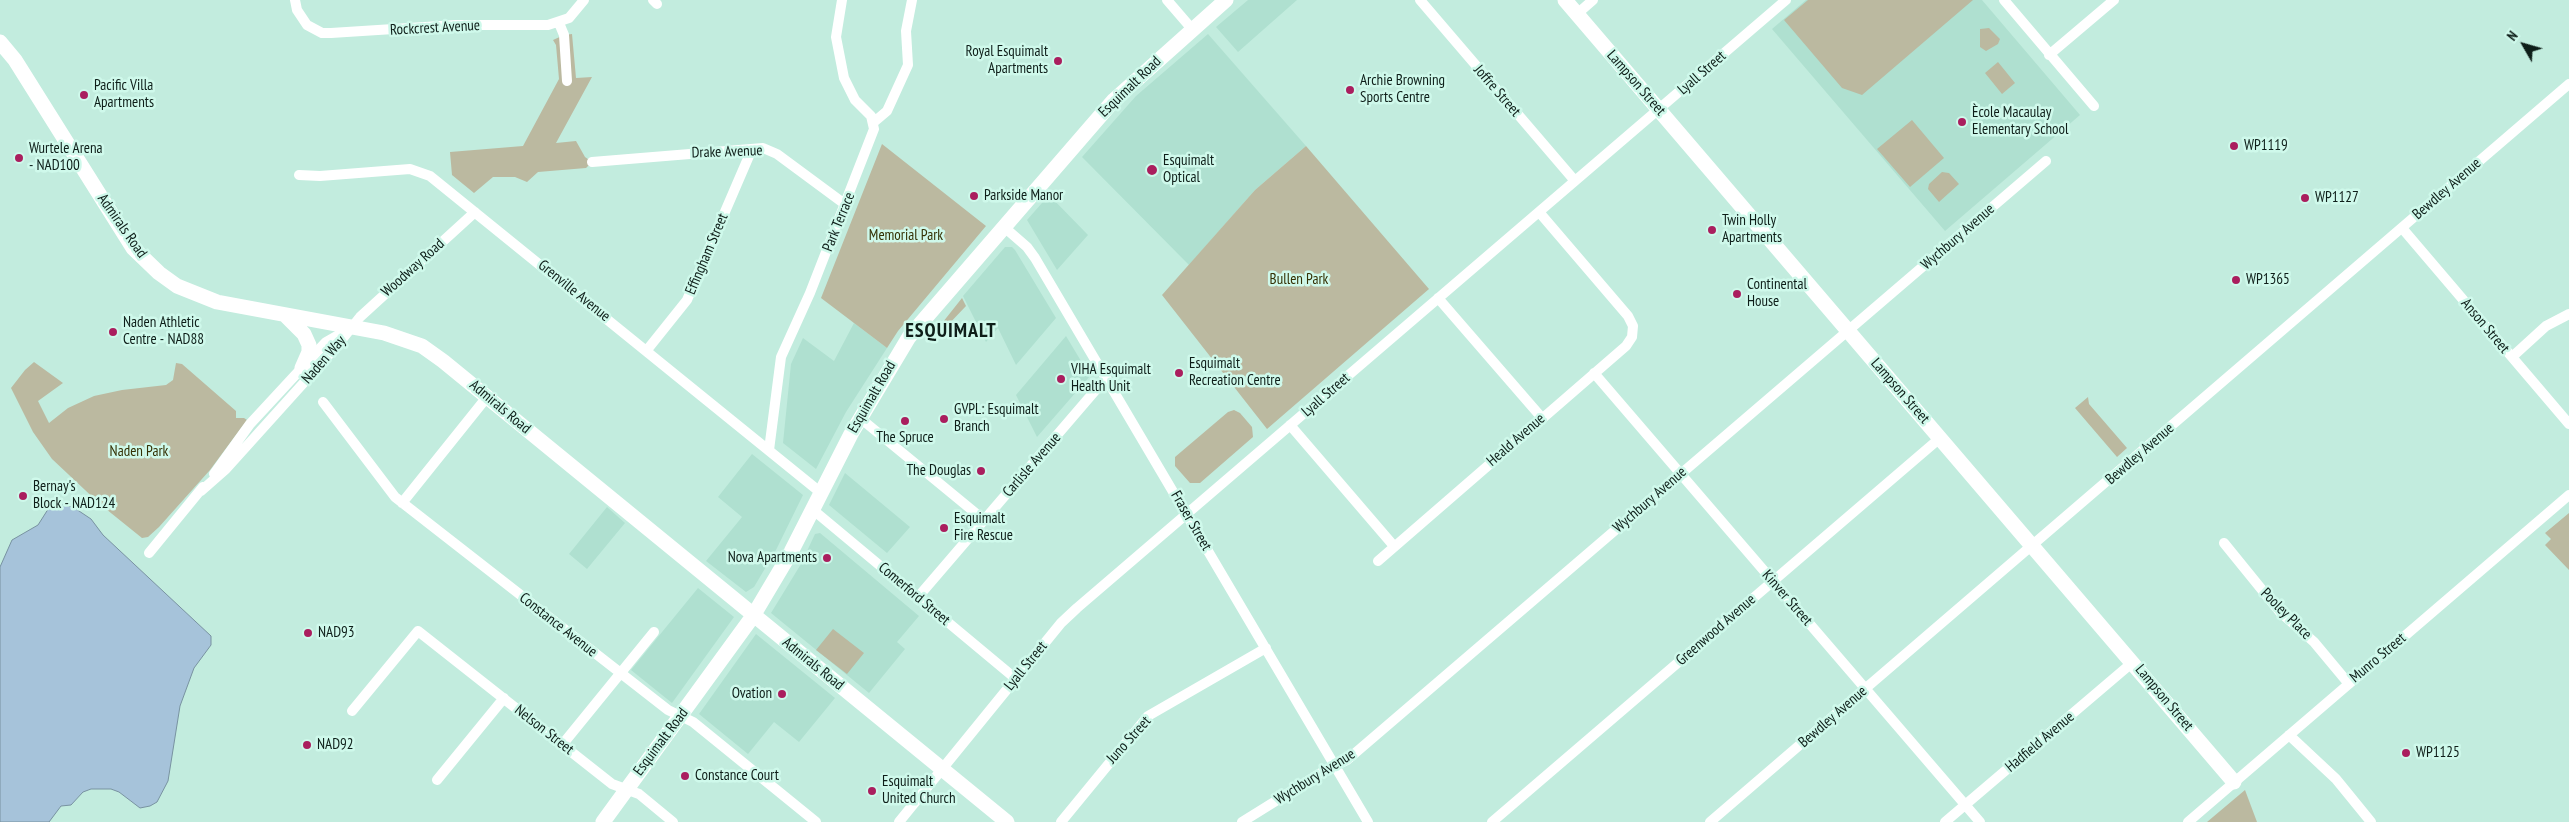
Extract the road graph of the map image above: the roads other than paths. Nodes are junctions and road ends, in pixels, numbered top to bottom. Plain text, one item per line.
1 (295, 0) edge
2 (584, 0) edge
3 (842, 0) edge
4 (912, 0) edge
5 (1167, 0) edge
6 (1226, 0) edge
7 (1420, 0) edge
8 (1565, 0) edge
9 (1593, 0) edge
10 (1786, 0) edge
11 (2004, 0) edge
12 (2114, 0) edge
13 (1577, 14) junction
14 (559, 23) junction
15 (1192, 29) junction
16 (0, 42) edge
17 (2049, 54) junction
18 (568, 81) dead end
19 (2569, 84) edge
20 (2094, 106) dead end
21 (1659, 109) junction
22 (874, 122) junction
23 (752, 148) junction
24 (2046, 161) dead end
25 (592, 162) dead end
26 (298, 175) dead end
27 (1575, 181) junction
28 (846, 205) junction
29 (475, 212) junction
30 (1539, 212) junction
31 (1004, 226) junction
32 (2402, 228) junction
33 (1438, 298) junction
34 (2569, 314) edge
35 (286, 316) junction
36 (352, 327) junction
37 (1848, 330) junction
38 (646, 350) junction
39 (2512, 357) junction
40 (302, 368) junction
41 (1594, 373) junction
42 (1106, 378) junction
43 (487, 397) junction
44 (323, 402) dead end
45 (860, 418) junction
46 (1542, 418) junction
47 (2569, 424) edge
48 (1290, 425) junction
49 (1940, 438) junction
50 (770, 450) junction
51 (1681, 474) junction
52 (201, 491) junction
53 (820, 492) junction
54 (2569, 495) edge
55 (402, 503) junction
56 (812, 509) junction
57 (1187, 514) junction
58 (984, 520) junction
59 (2224, 543) dead end
60 (1393, 545) junction
61 (2033, 546) junction
62 (149, 553) dead end
63 (1378, 561) dead end
64 (1773, 582) junction
65 (918, 597) junction
66 (753, 616) junction
67 (654, 632) dead end
68 (1266, 648) junction
69 (2134, 662) junction
70 (620, 673) junction
71 (1016, 679) junction
72 (2348, 684) junction
73 (1865, 689) junction
74 (504, 698) junction
75 (352, 711) dead end
76 (680, 716) junction
77 (2289, 735) junction
78 (562, 745) junction
79 (1335, 765) junction
80 (942, 769) junction
81 (437, 780) dead end
82 (2234, 782) junction
83 (625, 789) junction
84 (1965, 806) junction
85 (603, 822) edge
86 (673, 822) edge
87 (816, 822) edge
88 (899, 822) edge
89 (1007, 822) edge
90 (1061, 822) edge
91 (1242, 822) edge
92 (1368, 822) edge
93 (1492, 822) edge
94 (1710, 822) edge
95 (1945, 822) edge
96 (1980, 822) edge
97 (2188, 822) edge
98 (2371, 822) edge

1 - 14 street, Rockcrest Avenue
2 - 14 street
3 - 22 street
4 - 22 street, Park Terrace
5 - 15 street
6 - 15 main road, Esquimalt Road
7 - 27 street, Joffre Street
8 - 13 main road, Lampson Street
9 - 13 street
10 - 21 street, Lyall Street
11 - 17 street
12 - 17 street
13 - 21 main road, Lampson Street
14 - 18 street
15 - 31 main road, Esquimalt Road
16 - 35 main road, Admirals Road
17 - 20 street
19 - 32 street, Bewdley Avenue
21 - 27 street, Lyall Street
21 - 37 main road, Lampson Street
22 - 28 street, Park Terrace
23 - 25 street, Drake Avenue
23 - 28 street, Drake Avenue
23 - 38 street, Effingham Street
24 - 37 street, Wychbury Avenue
26 - 29 street, Grenville Avenue
27 - 30 street, Lyall Street
28 - 50 street, Park Terrace
29 - 36 street, Woodway Road
29 - 38 street, Grenville Avenue
30 - 33 street, Lyall Street
30 - 41 street, Heald Avenue
31 - 42 street, Fraser Street
31 - 45 main road, Esquimalt Road
32 - 39 street, Anson Street
32 - 61 street, Bewdley Avenue
33 - 46 street
33 - 48 street, Lyall Street
34 - 39 street
35 - 36 main road, Admirals Road
35 - 40 main road
36 - 40 street, Naden Way
36 - 43 main road, Admirals Road
36 - 52 street, Naden Way
37 - 49 main road, Lampson Street
37 - 51 street, Wychbury Avenue
38 - 50 street, Grenville Avenue
39 - 47 street, Anson Street
40 - 52 street, Naden Way
41 - 46 street, Heald Avenue
41 - 51 street, Kinver Street
42 - 57 street, Fraser Street
42 - 58 street, Carlisle Avenue
43 - 55 street
43 - 66 main road, Admirals Road
44 - 55 street, Constance Avenue
45 - 53 main road, Esquimalt Road
45 - 58 street
46 - 60 street, Heald Avenue
48 - 57 street, Lyall Street
48 - 60 street
49 - 61 main road, Lampson Street
49 - 64 street, Greenwood Avenue
50 - 53 street, Grenville Avenue
51 - 64 street, Kinver Street
51 - 79 street, Wychbury Avenue
52 - 62 street, Naden Way
53 - 56 main road, Esquimalt Road
54 - 72 street, Munro Street
55 - 70 street, Constance Avenue
56 - 65 street, Comerford Street
56 - 66 main road, Esquimalt Road
57 - 68 street, Fraser Street
57 - 71 street, Lyall Street
58 - 65 street, Carlisle Avenue
59 - 72 street, Pooley Place
60 - 63 street, Heald Avenue
61 - 69 main road, Lampson Street
61 - 73 street, Bewdley Avenue
64 - 73 street, Kinver Street
64 - 93 street, Greenwood Avenue
65 - 71 street, Comerford Street
66 - 76 main road, Esquimalt Road
66 - 80 main road, Admirals Road
67 - 70 street
68 - 79 street, Fraser Street
68 - 90 street, Juno Street
69 - 82 main road, Lampson Street
69 - 84 street, Hadfield Avenue
70 - 76 street, Constance Avenue
70 - 78 street
71 - 80 street, Lyall Street
72 - 77 street, Munro Street
73 - 84 street, Kinver Street
73 - 94 street, Bewdley Avenue
74 - 75 street, Nelson Street
74 - 78 street, Nelson Street
74 - 81 street
76 - 83 main road, Esquimalt Road
76 - 87 street, Constance Avenue
77 - 82 street, Munro Street
77 - 98 street
78 - 83 street, Nelson Street
79 - 91 street, Wychbury Avenue
79 - 92 street, Fraser Street
80 - 88 street, Lyall Street
80 - 89 main road, Admirals Road
82 - 97 street, Munro Street
83 - 85 main road, Esquimalt Road
83 - 86 street, Nelson Street
84 - 95 street, Hadfield Avenue
84 - 96 street, Kinver Street

